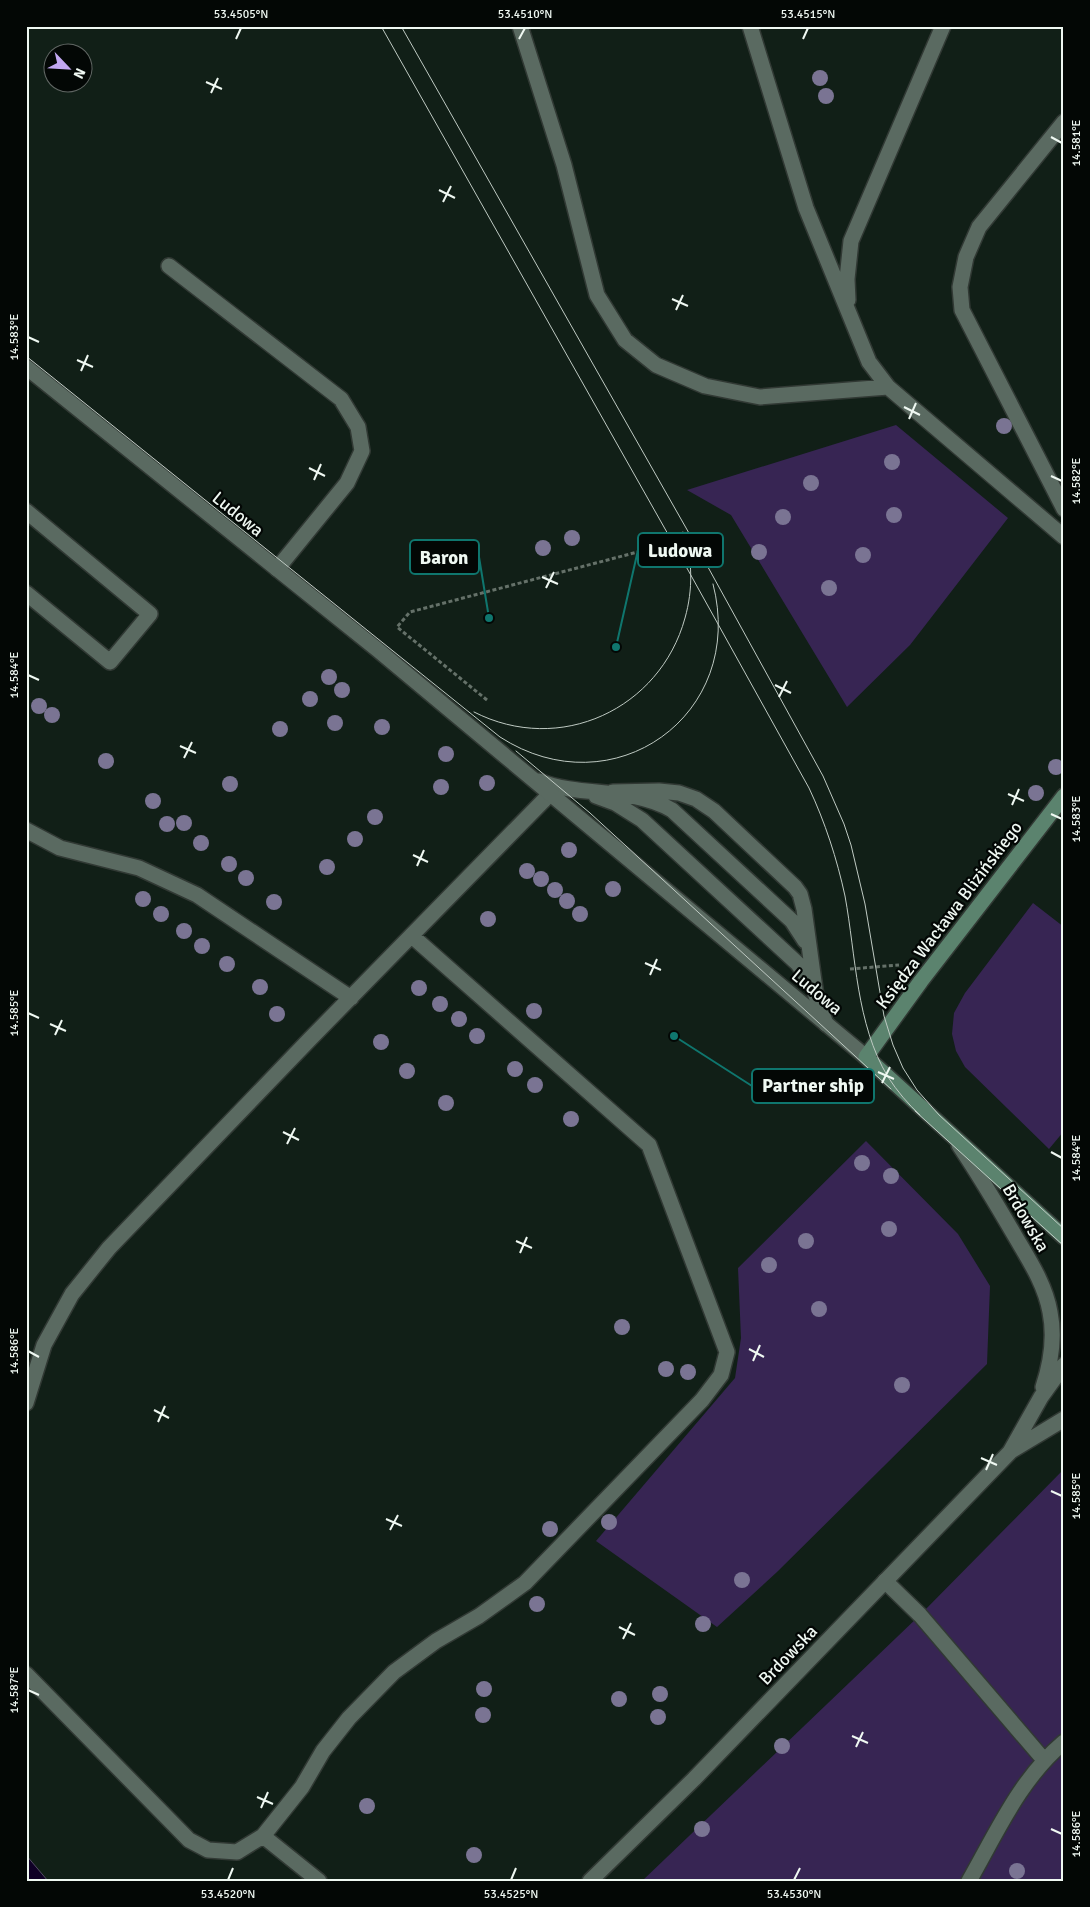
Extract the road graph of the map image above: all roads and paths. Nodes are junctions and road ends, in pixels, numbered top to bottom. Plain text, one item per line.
1 (520, 26) edge
2 (750, 26) edge
3 (943, 26) edge
4 (1064, 122) edge
5 (168, 266) dead end
6 (849, 312) junction
7 (26, 367) edge
8 (888, 387) junction
9 (1064, 509) edge
10 (26, 511) edge
11 (700, 537) dead end
12 (1064, 537) edge
13 (277, 569) junction
14 (26, 592) edge
15 (487, 700) dead end
16 (530, 777) junction
17 (566, 787) junction
18 (613, 792) junction
19 (550, 794) junction
20 (1064, 796) edge
21 (26, 830) edge
22 (412, 936) junction
23 (811, 962) junction
24 (899, 965) dead end
25 (850, 969) dead end
26 (816, 996) junction
27 (351, 998) junction
28 (826, 1024) junction
29 (866, 1057) junction
30 (952, 1136) junction
31 (1064, 1237) edge
32 (1064, 1364) edge
33 (26, 1403) edge
34 (1033, 1412) junction
35 (1064, 1419) edge
36 (1010, 1452) junction
37 (885, 1581) junction
38 (26, 1674) edge
39 (1064, 1742) edge
40 (1044, 1760) junction
41 (263, 1836) junction
42 (319, 1881) edge
43 (590, 1881) edge
44 (969, 1881) edge

1 - 8 street
2 - 6 street
3 - 6 street
4 - 9 street
5 - 13 street
6 - 8 street
7 - 13 street, Ludowa
8 - 12 street
10 - 14 street
11 - 15 path
13 - 16 street, Ludowa
16 - 17 street
16 - 19 street, Ludowa
17 - 18 street
17 - 26 street
18 - 23 street
18 - 23 street
19 - 22 street
19 - 28 street, Ludowa
20 - 29 street, Księdza Wacława Blizińskiego
21 - 27 street
22 - 27 street
22 - 41 street
23 - 26 street
24 - 25 path
26 - 28 street
27 - 33 street
28 - 29 street, Ludowa
29 - 30 street, Ludowa
30 - 31 street, Ludowa
30 - 34 street, Brdowska
32 - 34 street, Brdowska
34 - 36 street, Brdowska
35 - 36 street, Brdowska
36 - 37 street, Brdowska
37 - 40 street
37 - 43 street, Brdowska
38 - 41 street
39 - 40 street
40 - 44 street
41 - 42 street

